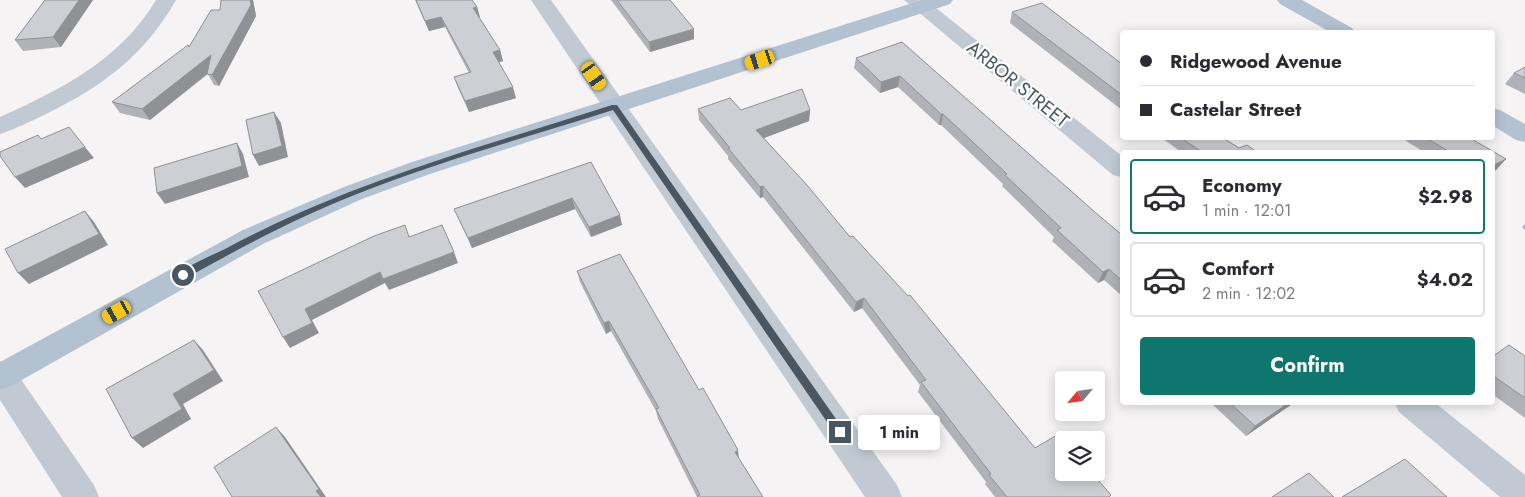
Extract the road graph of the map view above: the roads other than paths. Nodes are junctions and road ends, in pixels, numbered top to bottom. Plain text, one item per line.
1 (166, 0) edge
2 (540, 0) edge
3 (1287, 0) edge
4 (927, 2) edge
5 (1341, 30) edge
6 (615, 107) junction
7 (1495, 118) edge
8 (0, 126) edge
9 (1525, 134) edge
10 (1120, 167) edge
11 (1, 376) edge
12 (1414, 405) edge
13 (1525, 496) edge
14 (82, 497) edge
15 (884, 497) edge

1 - 8 street
2 - 6 street
3 - 5 main road
4 - 6 main road
4 - 10 street, ARBOR STREET
6 - 11 main road
6 - 15 street
7 - 9 main road
11 - 14 street
12 - 13 street

